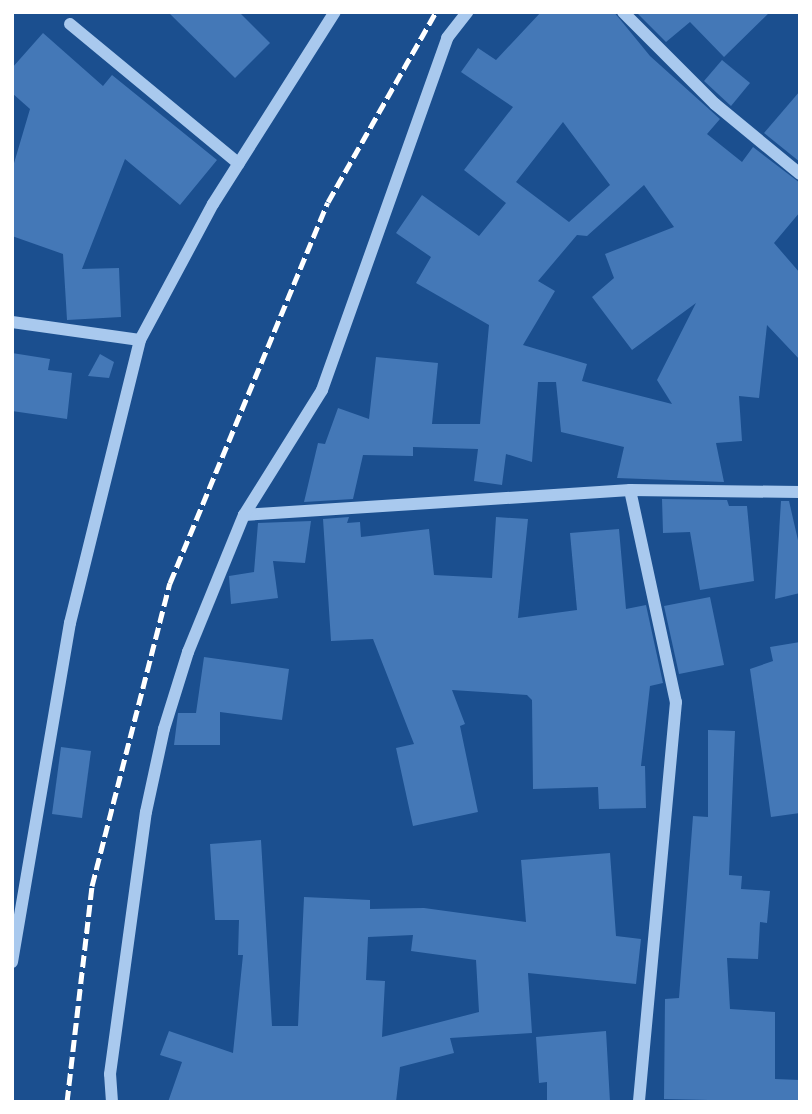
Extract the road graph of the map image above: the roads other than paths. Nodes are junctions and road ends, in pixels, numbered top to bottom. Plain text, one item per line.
1 (335, 12) edge
2 (467, 12) edge
3 (623, 12) edge
4 (70, 24) dead end
5 (239, 164) junction
6 (800, 174) edge
7 (12, 322) edge
8 (139, 341) junction
9 (630, 490) junction
10 (800, 492) edge
11 (244, 515) junction
12 (12, 962) edge
13 (112, 1102) edge
14 (639, 1102) edge

1 - 5 street
2 - 11 street
3 - 6 street
4 - 5 street
5 - 8 street
7 - 8 street
8 - 12 street
9 - 10 street
9 - 11 street
9 - 14 street
11 - 13 street

